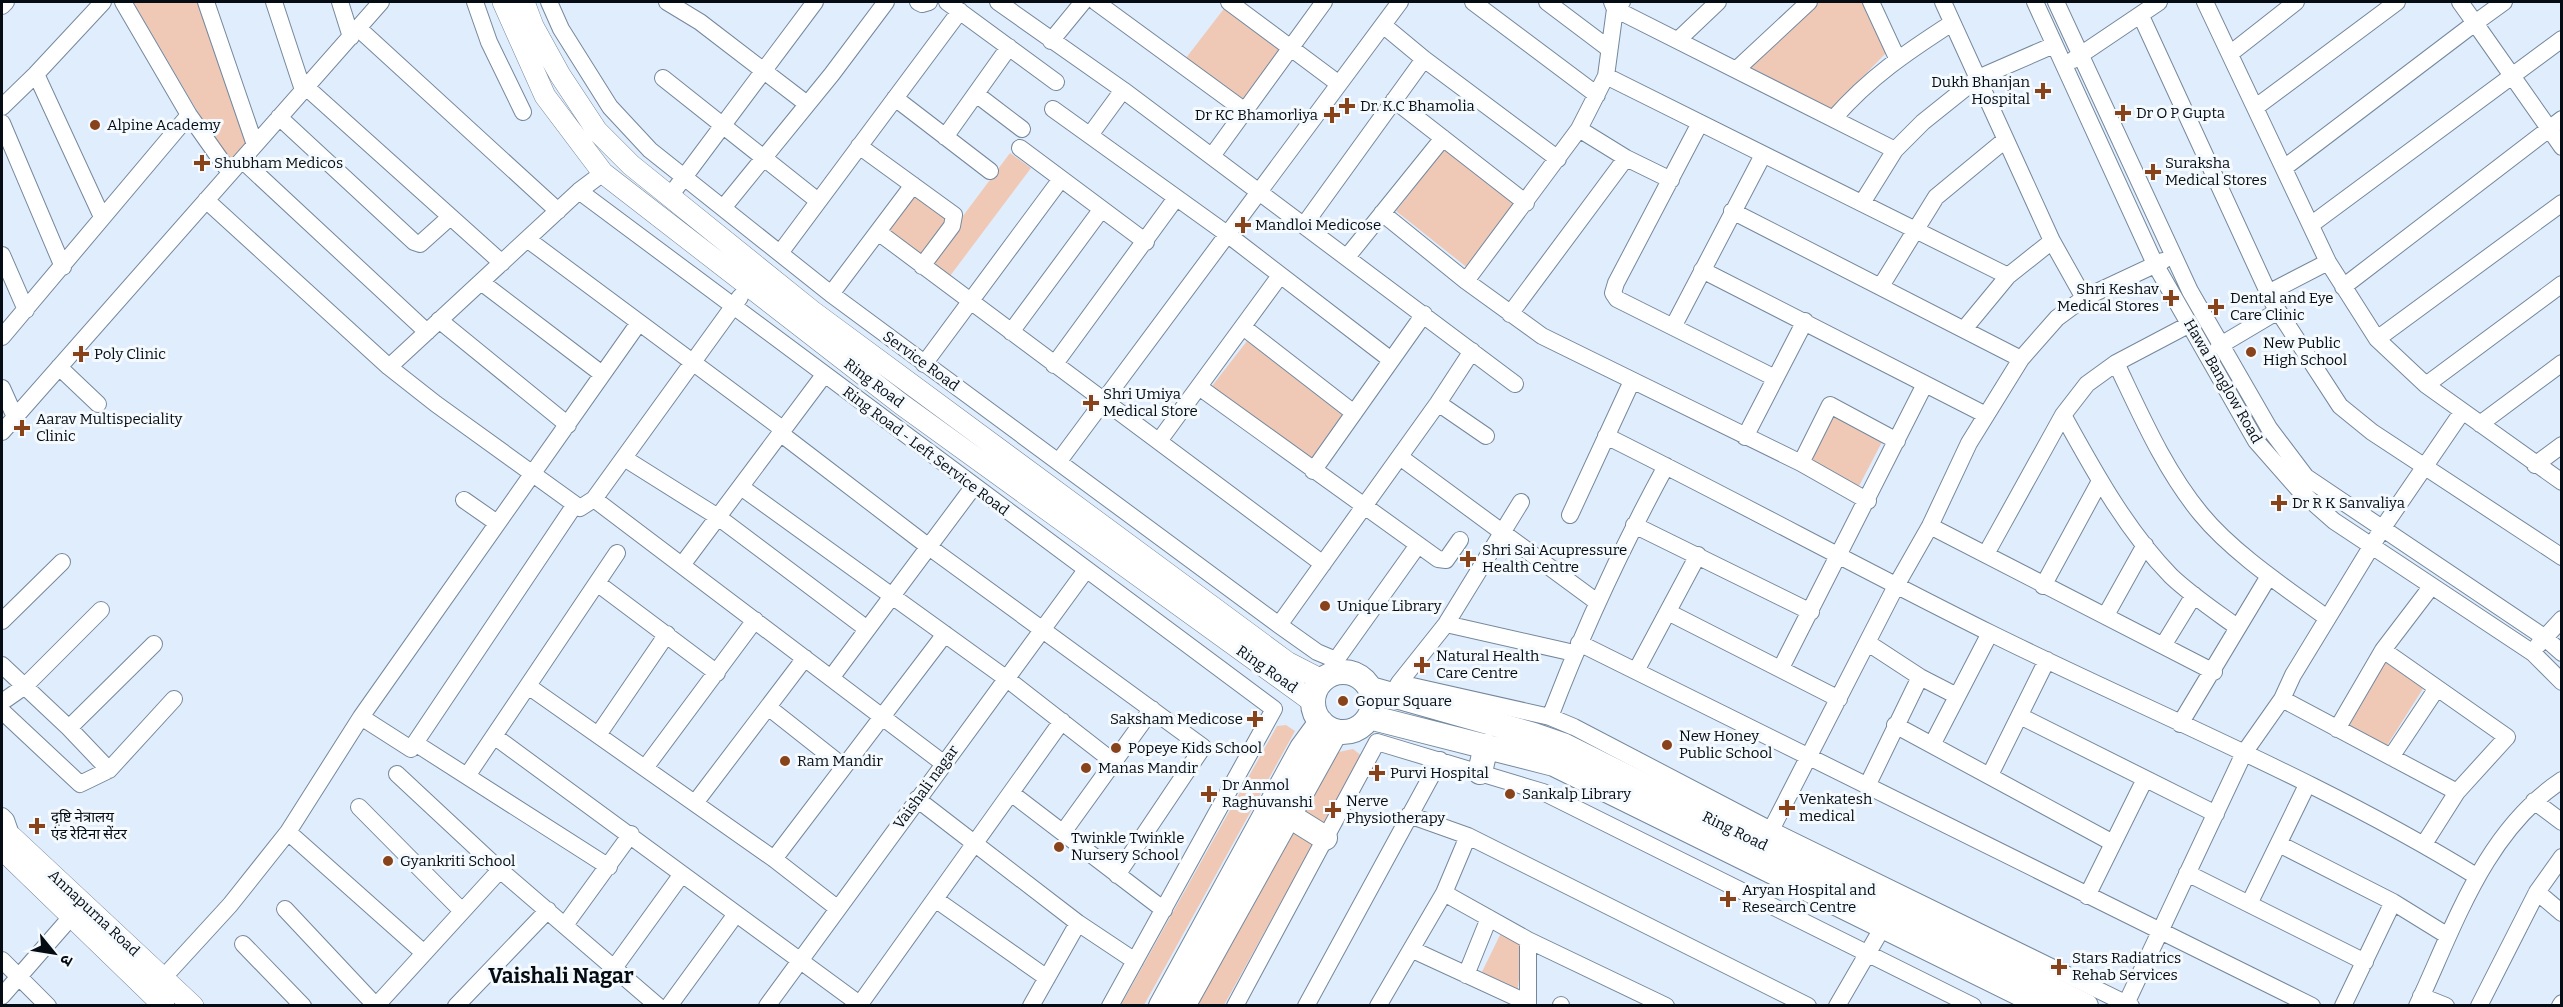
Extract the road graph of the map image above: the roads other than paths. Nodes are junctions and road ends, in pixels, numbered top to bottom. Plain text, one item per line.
1 (6, 2) edge
2 (103, 2) edge
3 (123, 2) edge
4 (206, 2) edge
5 (274, 2) edge
6 (340, 2) edge
7 (381, 2) edge
8 (475, 2) edge
9 (503, 2) edge
10 (524, 2) edge
11 (549, 2) edge
12 (667, 2) edge
13 (815, 2) edge
14 (886, 2) edge
15 (918, 2) edge
16 (929, 2) edge
17 (1083, 2) edge
18 (1096, 2) edge
19 (1229, 2) edge
20 (1401, 2) edge
21 (1473, 2) edge
22 (1547, 2) edge
23 (1718, 2) edge
24 (1809, 2) edge
25 (1870, 2) edge
26 (1942, 2) edge
27 (2035, 2) edge
28 (2056, 2) edge
29 (2205, 2) edge
30 (2296, 2) edge
31 (2397, 2) edge
32 (2460, 2) edge
33 (2504, 2) edge
34 (1320, 3) edge
35 (2156, 3) edge
36 (1006, 4) edge
37 (1616, 4) edge
38 (955, 5) edge
39 (2, 6) edge
40 (2277, 8) edge
41 (2141, 16) junction
42 (1953, 23) junction
43 (2475, 23) junction
44 (1383, 25) junction
45 (355, 32) junction
46 (1679, 39) junction
47 (2562, 39) edge
48 (1051, 41) junction
49 (2054, 45) junction
50 (1010, 47) junction
51 (1291, 48) junction
52 (1608, 48) junction
53 (2231, 53) junction
54 (2082, 54) junction
55 (1897, 58) junction
56 (1424, 59) junction
57 (2064, 66) junction
58 (1738, 68) junction
59 (763, 72) junction
60 (36, 74) junction
61 (1605, 76) junction
62 (2512, 76) junction
63 (663, 78) dead end
64 (1978, 78) junction
65 (1056, 82) dead end
66 (1339, 84) junction
67 (304, 88) junction
68 (1123, 90) junction
69 (976, 93) junction
70 (1597, 95) junction
71 (895, 98) junction
72 (1394, 100) junction
73 (807, 104) junction
74 (2, 107) edge
75 (2256, 107) junction
76 (1053, 109) dead end
77 (1245, 111) junction
78 (523, 112) dead end
79 (189, 115) junction
80 (279, 117) junction
81 (1834, 118) junction
82 (2, 123) edge
83 (1700, 123) junction
84 (2555, 124) edge
85 (723, 126) junction
86 (1022, 129) dead end
87 (1579, 129) junction
88 (1090, 135) junction
89 (945, 137) junction
90 (1443, 138) junction
91 (2005, 140) junction
92 (255, 145) junction
93 (859, 146) junction
94 (2562, 147) edge
95 (1020, 148) dead end
96 (1895, 150) junction
97 (1762, 155) junction
98 (764, 156) junction
99 (1212, 156) junction
100 (1558, 159) junction
101 (1626, 159) junction
102 (242, 160) junction
103 (2284, 168) junction
104 (990, 171) dead end
105 (230, 173) junction
106 (603, 173) junction
107 (684, 177) junction
108 (1061, 180) junction
109 (1671, 180) junction
110 (913, 185) junction
111 (579, 191) junction
112 (1259, 192) junction
113 (670, 196) junction
114 (1176, 198) junction
115 (206, 200) junction
116 (818, 201) junction
117 (1526, 203) junction
118 (1862, 203) junction
119 (2562, 203) edge
120 (723, 208) junction
121 (1101, 210) junction
122 (558, 211) junction
123 (1732, 211) junction
124 (1382, 213) junction
125 (102, 217) junction
126 (449, 218) junction
127 (2312, 224) junction
128 (1304, 225) junction
129 (1915, 230) junction
130 (878, 232) junction
131 (1227, 234) junction
132 (527, 239) junction
133 (2052, 241) junction
134 (1146, 242) junction
135 (780, 253) junction
136 (2, 255) edge
137 (2174, 256) junction
138 (1347, 257) junction
139 (2328, 262) junction
140 (502, 263) junction
141 (2155, 264) junction
142 (922, 266) junction
143 (63, 267) junction
144 (1702, 270) junction
145 (2008, 276) junction
146 (1279, 277) junction
147 (1466, 281) junction
148 (481, 282) junction
149 (2562, 284) edge
150 (1881, 286) junction
151 (748, 287) junction
152 (2343, 287) junction
153 (2268, 293) junction
154 (831, 294) junction
155 (2084, 298) junction
156 (971, 303) junction
157 (734, 305) junction
158 (26, 310) junction
159 (2278, 311) junction
160 (1424, 314) junction
161 (1510, 314) junction
162 (1805, 321) junction
163 (638, 324) junction
164 (2190, 324) junction
165 (433, 326) junction
166 (1243, 327) junction
167 (1673, 327) junction
168 (1965, 328) junction
169 (1011, 332) junction
170 (2, 337) edge
171 (2377, 339) junction
172 (2219, 346) junction
173 (1472, 351) junction
174 (2021, 359) junction
175 (1391, 360) junction
176 (691, 363) junction
177 (2116, 363) junction
178 (2562, 363) edge
179 (924, 364) junction
180 (1054, 365) junction
181 (58, 367) junction
182 (389, 367) junction
183 (602, 374) junction
184 (824, 375) junction
185 (1775, 378) junction
186 (1632, 381) junction
187 (1515, 384) dead end
188 (1925, 384) junction
189 (2426, 385) junction
190 (1199, 387) junction
191 (2, 388) edge
192 (1103, 402) junction
193 (1438, 403) junction
194 (98, 404) dead end
195 (2462, 412) junction
196 (1354, 413) junction
197 (1984, 414) junction
198 (2063, 415) junction
199 (15, 417) junction
200 (2480, 424) junction
201 (568, 425) junction
202 (779, 429) junction
203 (2, 432) edge
204 (1486, 436) dead end
205 (1606, 436) junction
206 (1744, 437) junction
207 (1159, 441) junction
208 (1897, 441) junction
209 (2562, 445) edge
210 (1400, 457) junction
211 (624, 459) junction
212 (1059, 461) junction
213 (1801, 463) junction
214 (2535, 465) junction
215 (1666, 466) junction
216 (2426, 467) junction
217 (1313, 471) junction
218 (532, 473) junction
219 (2100, 481) junction
220 (2562, 482) edge
221 (974, 486) junction
222 (741, 487) junction
223 (594, 498) junction
224 (464, 500) dead end
225 (1868, 501) junction
226 (1521, 502) dead end
227 (573, 506) junction
228 (1364, 508) junction
229 (1570, 515) dead end
230 (718, 517) junction
231 (497, 523) junction
232 (1634, 525) junction
233 (1930, 526) junction
234 (2382, 529) junction
235 (1504, 532) junction
236 (1460, 540) dead end
237 (1418, 545) junction
238 (2145, 545) junction
239 (929, 547) junction
240 (2371, 548) junction
241 (617, 553) dead end
242 (1986, 554) junction
243 (1698, 555) junction
244 (1839, 556) junction
245 (2562, 557) edge
246 (62, 562) dead end
247 (1323, 564) junction
248 (682, 565) junction
249 (1086, 570) junction
250 (2269, 576) junction
251 (597, 583) junction
252 (1897, 584) junction
253 (2043, 586) junction
254 (2431, 587) junction
255 (2194, 595) junction
256 (892, 596) junction
257 (1597, 602) junction
258 (101, 609) dead end
259 (1668, 612) junction
260 (1811, 612) junction
261 (2106, 615) junction
262 (2327, 618) junction
263 (2562, 619) edge
264 (755, 620) junction
265 (2, 621) edge
266 (1446, 624) junction
267 (1279, 625) junction
268 (2237, 627) junction
269 (867, 629) junction
270 (1042, 629) junction
271 (1990, 633) junction
272 (667, 634) junction
273 (945, 634) junction
274 (2544, 637) junction
275 (1868, 643) junction
276 (154, 644) dead end
277 (2164, 644) junction
278 (1576, 648) junction
279 (2383, 650) junction
280 (2533, 653) junction
281 (2562, 653) edge
282 (805, 658) junction
283 (2047, 660) junction
284 (2, 665) edge
285 (1782, 668) junction
286 (1636, 671) junction
287 (2214, 672) junction
288 (717, 673) junction
289 (1920, 677) junction
290 (831, 678) junction
291 (1007, 679) junction
292 (2562, 682) edge
293 (25, 686) junction
294 (528, 686) junction
295 (2437, 688) junction
296 (1388, 689) junction
297 (1327, 695) junction
298 (1957, 696) junction
299 (174, 699) dead end
300 (1839, 699) junction
301 (2282, 699) junction
302 (2, 702) edge
303 (768, 707) junction
304 (1152, 710) junction
305 (2, 711) edge
306 (882, 716) junction
307 (2020, 716) junction
308 (361, 717) junction
309 (1369, 717) junction
310 (1550, 717) junction
311 (1062, 721) junction
312 (2180, 724) junction
313 (1895, 725) junction
314 (69, 728) junction
315 (2337, 729) junction
316 (598, 735) junction
317 (494, 736) junction
318 (415, 743) junction
319 (1933, 743) junction
320 (1486, 746) junction
321 (2244, 753) junction
322 (1808, 756) junction
323 (2391, 756) junction
324 (1440, 760) junction
325 (1115, 762) junction
326 (943, 763) junction
327 (844, 766) junction
328 (645, 768) junction
329 (109, 770) junction
330 (1480, 772) junction
331 (397, 774) dead end
332 (1990, 775) junction
333 (467, 776) junction
334 (2145, 779) junction
335 (2562, 780) edge
336 (1868, 784) junction
337 (2307, 785) junction
338 (2457, 792) junction
339 (1011, 793) junction
340 (917, 799) junction
341 (2534, 801) junction
342 (695, 803) junction
343 (359, 807) dead end
344 (2216, 814) junction
345 (1288, 815) junction
346 (1409, 815) junction
347 (2, 816) edge
348 (2562, 822) edge
349 (1771, 830) junction
350 (1064, 831) junction
351 (288, 832) junction
352 (631, 834) junction
353 (1468, 836) junction
354 (1325, 838) junction
355 (4, 843) edge
356 (2113, 843) junction
357 (975, 844) junction
358 (2279, 844) junction
359 (2424, 844) junction
360 (2562, 857) edge
361 (774, 859) junction
362 (609, 867) junction
363 (500, 870) junction
364 (2187, 873) junction
365 (682, 874) junction
366 (1117, 875) junction
367 (2476, 876) junction
368 (2537, 892) junction
369 (1444, 893) junction
370 (2087, 896) junction
371 (935, 899) junction
372 (2393, 902) junction
373 (2249, 904) junction
374 (285, 909) dead end
375 (837, 909) junction
376 (548, 910) junction
377 (1164, 910) junction
378 (462, 911) junction
379 (1896, 912) junction
380 (2562, 913) edge
381 (736, 914) junction
382 (70, 917) junction
383 (1489, 918) junction
384 (1078, 923) junction
385 (565, 925) junction
386 (2160, 932) junction
387 (2448, 936) junction
388 (1528, 940) junction
389 (243, 944) dead end
390 (1413, 950) junction
391 (424, 953) junction
392 (1867, 955) junction
393 (2, 960) edge
394 (1135, 961) junction
395 (799, 962) junction
396 (2365, 962) junction
397 (614, 968) junction
398 (1466, 975) junction
399 (164, 977) junction
400 (19, 978) junction
401 (1047, 978) junction
402 (2, 996) edge
403 (2419, 1000) edge
404 (1383, 1004) edge
405 (1528, 1004) edge
406 (48, 1005) edge
407 (164, 1005) edge
408 (193, 1005) edge
409 (303, 1005) edge
410 (456, 1005) edge
411 (658, 1005) edge
412 (669, 1005) edge
413 (767, 1005) edge
414 (861, 1005) edge
415 (1031, 1005) edge
416 (1110, 1005) edge
417 (1161, 1005) edge
418 (1183, 1005) edge
419 (1235, 1005) edge
420 (1306, 1005) edge
421 (1666, 1005) edge
422 (1808, 1005) edge
423 (1837, 1005) edge
424 (1973, 1005) edge
425 (2045, 1005) edge
426 (2086, 1005) edge
427 (2128, 1005) edge
428 (2312, 1005) edge
429 (2343, 1005) edge
430 (2446, 1005) edge
431 (2479, 1005) edge

1 - 39 street
2 - 60 street
3 - 79 street
4 - 92 street
5 - 67 street
6 - 45 street
7 - 45 street
8 - 78 street
9 - 106 main road, Ring Road
10 - 113 main road, Ring Road
11 - 107 street, Service Road
12 - 59 street
13 - 59 street
14 - 73 street
15 - 16 street
17 - 48 street
18 - 77 street
19 - 51 street
20 - 44 street
21 - 70 street
22 - 52 street
23 - 46 street
24 - 58 street
25 - 55 street
26 - 42 street
27 - 49 street, Hawa Banglow Road
28 - 54 street, Hawa Banglow Road
29 - 53 street
30 - 40 street
31 - 75 street
32 - 43 street
33 - 43 street
34 - 51 street
35 - 41 street
36 - 48 street
37 - 46 street
37 - 52 street
38 - 50 street
38 - 71 street
40 - 53 street
41 - 54 street
41 - 153 street
42 - 55 street
42 - 64 street
43 - 62 street
43 - 103 street
44 - 56 street
44 - 66 street
45 - 67 street
45 - 122 street
46 - 58 street
47 - 62 street
48 - 68 street
49 - 57 street, Hawa Banglow Road
49 - 64 street
50 - 65 street
50 - 69 street
51 - 66 street
51 - 77 street
52 - 61 street
53 - 75 street
54 - 57 street
54 - 137 street, Hawa Banglow Road
55 - 81 street
56 - 72 street
56 - 100 street
57 - 141 street, Hawa Banglow Road
58 - 81 street
59 - 73 street
59 - 85 street
60 - 74 street
60 - 125 street
61 - 70 street
61 - 83 street
62 - 84 street
62 - 127 street
63 - 85 street
64 - 91 street
64 - 96 street
66 - 112 street
67 - 80 street
67 - 126 street
68 - 88 street
68 - 99 street
69 - 86 street
69 - 89 street
70 - 87 street
71 - 89 street
71 - 93 street
72 - 90 street
72 - 128 street
73 - 98 street
75 - 103 street
76 - 88 street
77 - 99 street
79 - 105 street
79 - 125 street
80 - 92 street
80 - 126 street
81 - 96 street
82 - 143 street
83 - 97 street
83 - 109 street
84 - 94 street
84 - 152 street
85 - 98 street
85 - 107 street
87 - 100 street
87 - 101 street
88 - 114 street
89 - 104 street
90 - 117 street
90 - 124 street
91 - 129 street
91 - 133 street
92 - 102 street
93 - 110 street
93 - 116 street
95 - 108 street
96 - 118 street
97 - 118 street
97 - 123 street
98 - 116 street
98 - 120 street
99 - 112 street
100 - 117 street
101 - 109 street
101 - 161 street
102 - 105 street
102 - 165 street
103 - 127 street
105 - 115 street
106 - 111 street
106 - 151 main road, Ring Road
107 - 113 street
107 - 120 street, Service Road
108 - 121 street
108 - 156 street
109 - 167 street
110 - 130 street
110 - 142 street
111 - 122 street
111 - 157 street, Ring Road - Left Service Road
112 - 128 street
112 - 131 street
113 - 297 main road, Ring Road
114 - 131 street
114 - 134 street
115 - 181 street
115 - 182 street
116 - 135 street
117 - 147 street
118 - 129 street
119 - 171 street
120 - 135 street, Service Road
121 - 134 street
121 - 169 street
122 - 132 street
123 - 144 street
123 - 150 street
124 - 138 street
124 - 147 street
125 - 143 street
126 - 140 street
127 - 139 street
128 - 138 street
129 - 145 street
129 - 150 street
130 - 142 street
130 - 154 street
131 - 146 street
131 - 192 street
132 - 140 street
132 - 163 street
133 - 145 street
133 - 155 street
134 - 180 street
135 - 154 street, Service Road
136 - 158 street
137 - 141 street
137 - 172 street, Hawa Banglow Road
138 - 160 street
139 - 152 street
139 - 153 street
140 - 148 street
141 - 155 street
141 - 164 street, Hawa Banglow Road
142 - 156 street
143 - 158 street
144 - 162 street
144 - 167 street
145 - 168 street
146 - 166 street
146 - 175 street
147 - 161 street
148 - 165 street
148 - 183 street
149 - 189 street
150 - 168 street
151 - 157 street
151 - 297 main road, Ring Road
152 - 171 street
153 - 159 street
154 - 179 street, Service Road
155 - 174 street
156 - 169 street
156 - 179 street
157 - 176 street
157 - 184 street, Ring Road - Left Service Road
158 - 170 street
159 - 172 street
159 - 216 street
160 - 173 street
160 - 175 street
161 - 186 street
162 - 185 street
162 - 188 street
163 - 176 street
163 - 183 street
164 - 177 street
164 - 240 street, Hawa Banglow Road
165 - 182 street
165 - 201 street
166 - 190 street
166 - 196 street
167 - 185 street
168 - 174 street
169 - 180 street
171 - 189 street
172 - 234 street, Hawa Banglow Road
173 - 187 street
173 - 193 street
174 - 197 street
175 - 196 street
176 - 202 street
176 - 211 street
177 - 198 street
177 - 250 street
178 - 200 street
179 - 212 street, Service Road
180 - 192 street
181 - 194 street
181 - 199 street
182 - 218 street
183 - 201 street
184 - 202 street
184 - 221 street, Ring Road - Left Service Road
185 - 206 street
186 - 205 street
186 - 206 street
188 - 197 street
188 - 208 street
189 - 195 street
190 - 207 street
190 - 217 street
191 - 199 street
192 - 207 street
192 - 212 street
193 - 204 street
193 - 210 street
195 - 200 street
195 - 216 street
196 - 217 street
197 - 233 street
198 - 219 street
198 - 242 street
199 - 203 street
200 - 214 street
201 - 218 street
202 - 222 street
202 - 239 street
205 - 215 street
205 - 229 street
206 - 213 street
207 - 247 street
208 - 213 street
208 - 225 street
209 - 214 street
210 - 228 street
210 - 235 street
211 - 223 street
211 - 230 street
212 - 267 street, Service Road
213 - 225 street
214 - 220 street
215 - 232 street
215 - 244 street
216 - 234 street
216 - 245 street
217 - 228 street
218 - 227 street
218 - 231 street
219 - 238 street
219 - 253 street
221 - 239 street
221 - 249 street, Ring Road - Left Service Road
222 - 230 street
222 - 256 street
223 - 227 street
223 - 248 street
224 - 231 street
225 - 244 street
226 - 235 street
227 - 318 street
228 - 237 street
228 - 247 street
230 - 248 street
230 - 269 street
231 - 308 street
232 - 243 street
232 - 257 street
233 - 242 street
233 - 252 street
234 - 240 street
234 - 274 street, Hawa Banglow Road
235 - 257 street
235 - 266 street
236 - 237 street
237 - 297 street
238 - 255 street
238 - 261 street
239 - 256 street
239 - 270 street
240 - 254 street, Hawa Banglow Road
240 - 262 street
241 - 251 street
242 - 253 street
243 - 259 street
243 - 260 street
244 - 252 street
244 - 260 street
246 - 265 street
247 - 267 street
248 - 264 street
249 - 270 street, Vaishali nagar
249 - 377 street, Ring Road - Left Service Road
250 - 262 street
250 - 268 street
251 - 272 street
251 - 294 street
252 - 271 street
252 - 275 street
253 - 261 street
254 - 279 street
254 - 280 street, Hawa Banglow Road
255 - 268 street
255 - 277 street
256 - 269 street
256 - 273 street
257 - 278 street
258 - 293 street
259 - 285 street
259 - 286 street
260 - 285 street
261 - 277 street
262 - 301 street
263 - 274 street
264 - 282 street
264 - 288 street
266 - 278 street
266 - 296 street
267 - 297 street, Service Road
268 - 287 street
269 - 290 street
270 - 291 street, Vaishali nagar
270 - 304 street
271 - 283 street
271 - 298 street
272 - 288 street
272 - 316 street
273 - 291 street
273 - 306 street
274 - 280 street
274 - 281 street, Hawa Banglow Road
275 - 289 street
275 - 300 street
276 - 314 street
277 - 287 street
278 - 286 street
278 - 310 street
279 - 295 street
279 - 315 street
280 - 292 street, Hawa Banglow Road
282 - 290 street
282 - 303 street
283 - 307 street
283 - 312 street
284 - 293 street
285 - 300 street
286 - 322 street
287 - 312 street
288 - 328 street
289 - 298 street
289 - 313 street
290 - 306 street
291 - 311 street
291 - 326 street, Vaishali nagar
293 - 302 street
293 - 314 street
294 - 316 street
294 - 317 street
295 - 323 street
295 - 338 street
296 - 297 highway, Ring Road
296 - 309 highway
296 - 310 street
296 - 379 highway, Ring Road
297 - 309 highway
297 - 345 highway
297 - 417 highway
298 - 319 street
299 - 329 street
300 - 322 street
301 - 315 street
301 - 321 street
303 - 327 street
303 - 342 street
304 - 325 street
304 - 366 street
305 - 329 street
306 - 326 street
306 - 327 street
307 - 332 street
307 - 334 street
308 - 318 street
308 - 351 street
309 - 320 highway, Ring Road
310 - 349 street
311 - 325 street
311 - 339 street
312 - 321 street
313 - 319 street
313 - 336 street
314 - 329 street
315 - 323 street
316 - 328 street
317 - 333 street
317 - 352 street
318 - 333 street
319 - 332 street
320 - 330 highway
320 - 379 highway, Ring Road
321 - 337 street
321 - 344 street
322 - 336 street
322 - 349 street
323 - 338 street
324 - 330 street
324 - 346 street
324 - 354 street
325 - 350 street
326 - 340 street, Vaishali nagar
327 - 361 street
328 - 342 street
330 - 392 street
331 - 363 street
332 - 356 street
333 - 362 street
334 - 344 street
334 - 356 street
335 - 341 street
336 - 370 street
337 - 358 street
337 - 359 street
338 - 359 street
339 - 350 street
339 - 357 street
340 - 357 street
340 - 375 street, Vaishali nagar
341 - 348 street
341 - 367 street
342 - 361 street
343 - 378 street
344 - 364 street
345 - 354 highway
345 - 418 highway
346 - 353 street
346 - 420 street
347 - 355 street, Annapurna Road
349 - 379 street
350 - 366 street
351 - 391 street
351 - 399 street
352 - 362 street
352 - 365 street
353 - 369 street
353 - 422 street
354 - 419 street
355 - 382 main road, Annapurna Road
355 - 399 main road, Annapurna Road
356 - 370 street
357 - 371 street
357 - 384 street
358 - 372 street
358 - 373 street
359 - 367 street
360 - 368 street
361 - 375 street
362 - 385 street
363 - 376 street
363 - 378 street
364 - 373 street
364 - 386 street
365 - 381 street
365 - 397 street
366 - 377 street
367 - 387 street
368 - 380 street
368 - 431 street
369 - 383 street
369 - 390 street
370 - 386 street
371 - 401 street
371 - 414 street
372 - 387 street
372 - 396 street
373 - 396 street
374 - 391 street
375 - 395 street, Vaishali nagar
376 - 385 street
376 - 410 street
377 - 394 street
378 - 391 street
379 - 392 street
379 - 425 highway, Ring Road
379 - 426 highway, Ring Road
379 - 427 street
381 - 395 street
381 - 412 street
382 - 400 street
382 - 407 main road, Annapurna Road
383 - 388 street
383 - 398 street
384 - 394 street
384 - 401 street
385 - 397 street
386 - 427 street
386 - 428 street
387 - 403 street
388 - 405 street
388 - 421 street
389 - 409 street
390 - 398 street
390 - 404 street
392 - 423 street
392 - 424 street
393 - 400 street
394 - 416 street
395 - 413 street, Vaishali nagar
395 - 414 street
396 - 429 street
397 - 411 street
398 - 405 street
399 - 408 main road, Annapurna Road
400 - 402 street
400 - 406 street
401 - 415 street
403 - 430 street

